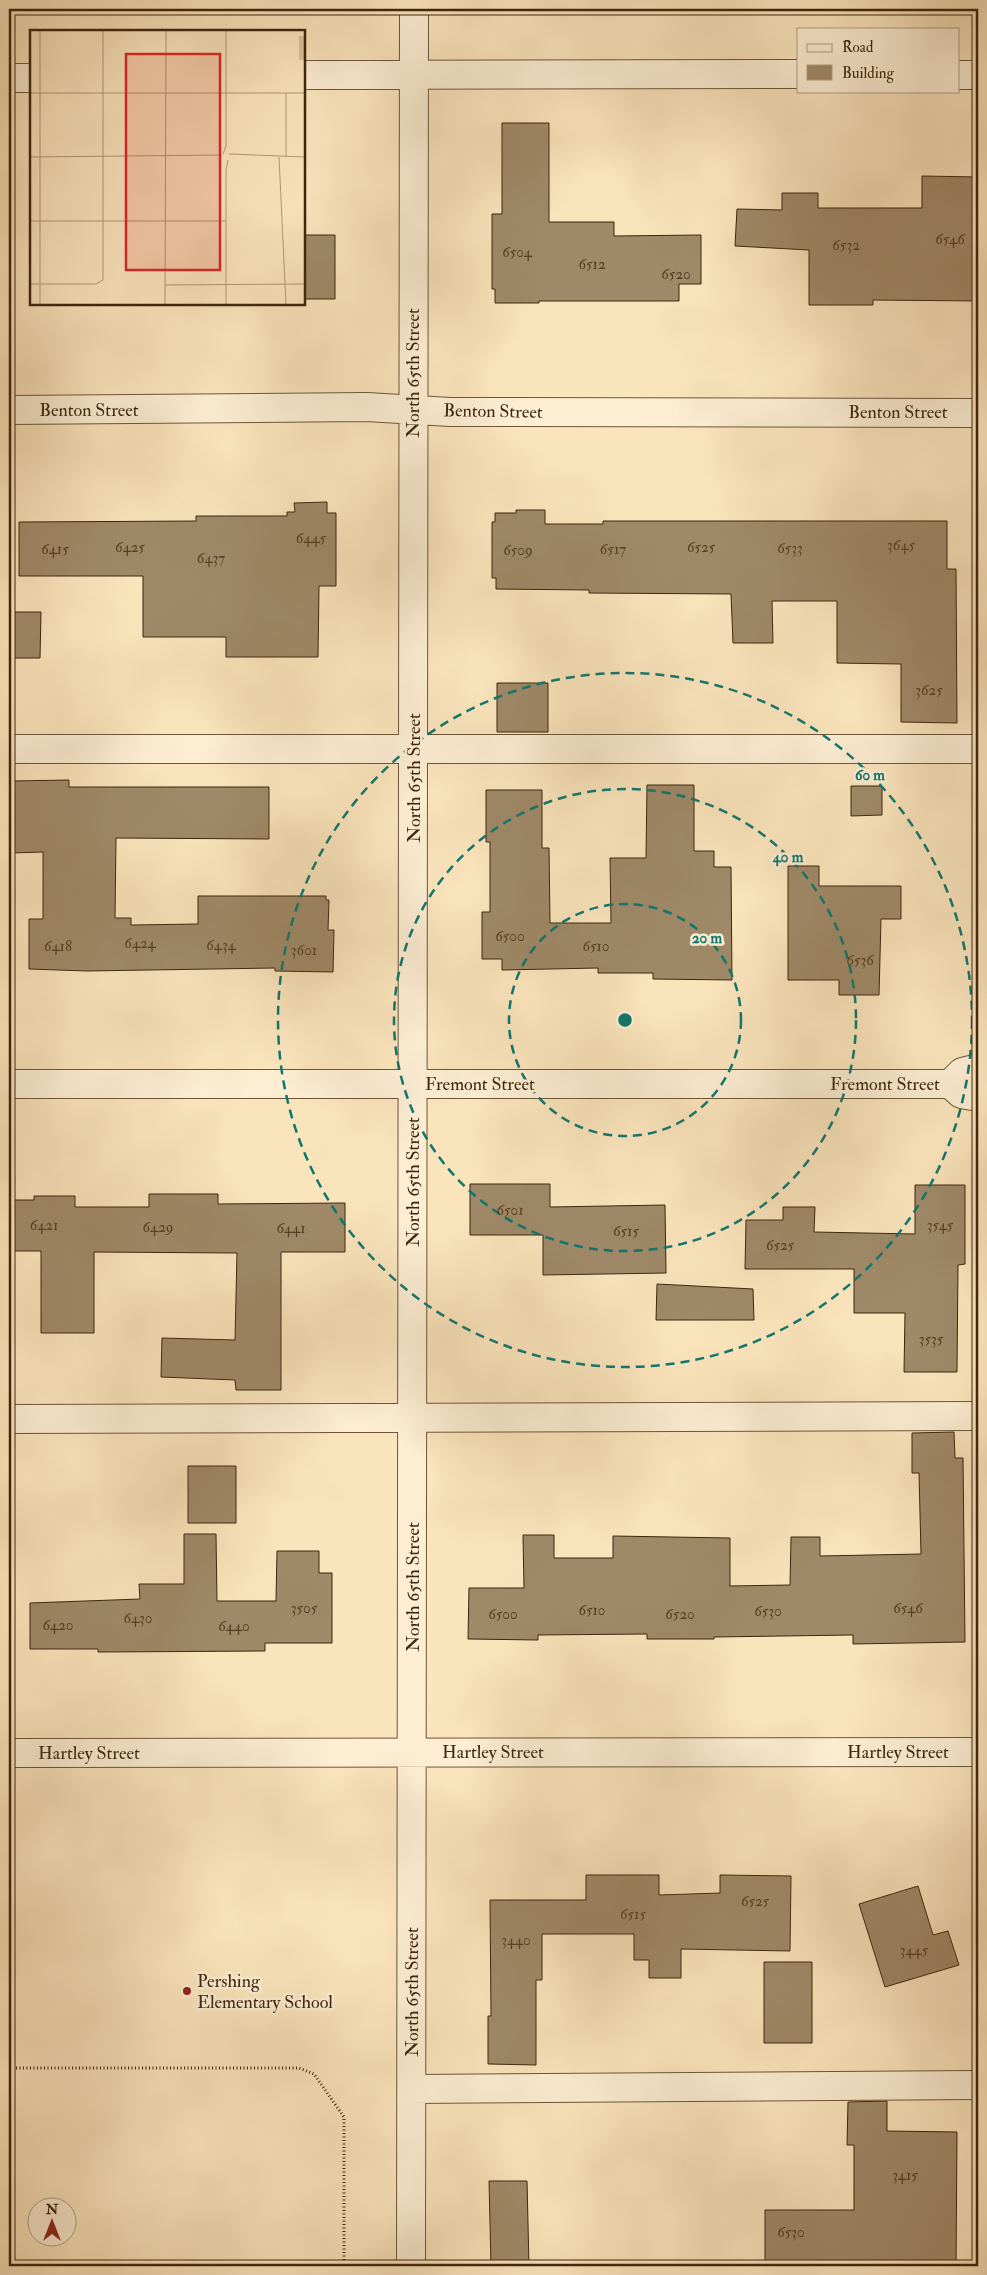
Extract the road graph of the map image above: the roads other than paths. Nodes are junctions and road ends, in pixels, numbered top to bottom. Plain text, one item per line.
1 (414, 9) edge
2 (414, 74) junction
3 (797, 74) edge
4 (960, 74) edge
5 (305, 75) edge
6 (978, 75) edge
7 (9, 78) edge
8 (30, 78) edge
9 (413, 409) junction
10 (9, 410) edge
11 (978, 412) edge
12 (414, 747) junction
13 (978, 748) edge
14 (9, 749) edge
15 (978, 1068) edge
16 (9, 1084) edge
17 (413, 1084) junction
18 (950, 1084) junction
19 (978, 1097) edge
20 (978, 1416) edge
21 (9, 1419) edge
22 (414, 1419) junction
23 (413, 1752) junction
24 (978, 1752) edge
25 (9, 1753) edge
26 (978, 2084) edge
27 (412, 2089) junction
28 (411, 2266) edge

1 - 2 street, North 65th Street
2 - 3 street
2 - 5 street
2 - 9 street, North 65th Street
4 - 6 street
7 - 8 street
9 - 10 street, Benton Street
9 - 11 street, Benton Street
9 - 12 street, North 65th Street
12 - 13 street
12 - 14 street
12 - 17 street, North 65th Street
15 - 18 street, Fremont Street
16 - 17 street, Fremont Street
17 - 18 street, Fremont Street
17 - 22 street, North 65th Street
18 - 19 street, Fremont Street
20 - 22 street
21 - 22 street
22 - 23 street, North 65th Street
23 - 24 street, Hartley Street
23 - 25 street, Hartley Street
23 - 27 street, North 65th Street
26 - 27 street
27 - 28 street, North 65th Street

